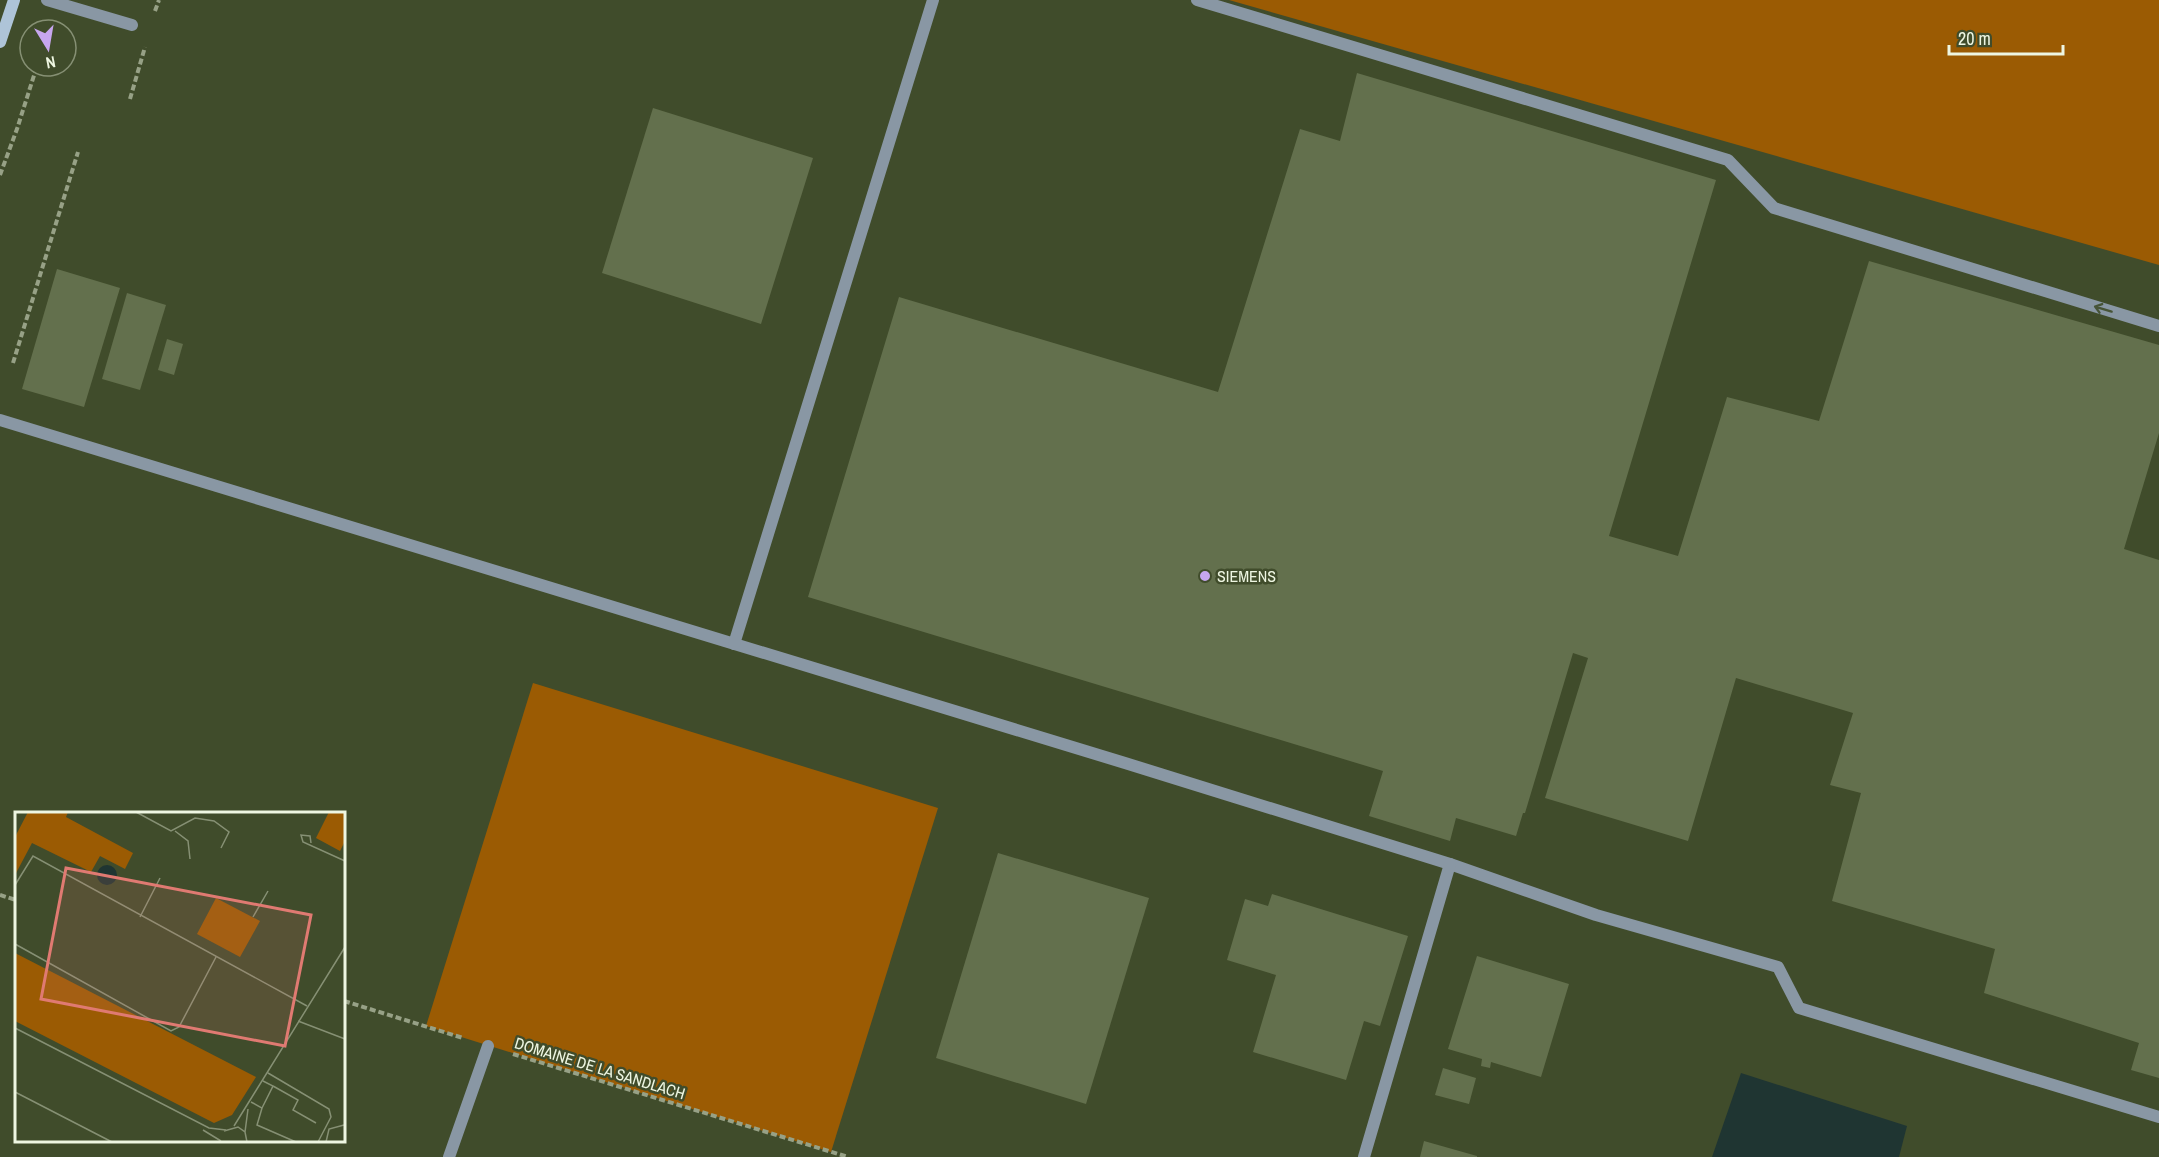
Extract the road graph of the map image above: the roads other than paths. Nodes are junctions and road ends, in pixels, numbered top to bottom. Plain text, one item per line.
1 (14, 0) edge
2 (47, 0) edge
3 (933, 0) edge
4 (1197, 0) edge
5 (132, 25) dead end
6 (0, 42) edge
7 (2159, 326) edge
8 (0, 420) edge
9 (734, 644) junction
10 (1450, 864) junction
11 (488, 1046) road end
12 (2159, 1117) edge
13 (449, 1157) edge
14 (1364, 1157) edge

1 - 6 street
2 - 5 lane
3 - 9 lane
7 -> 4 lane
8 - 9 lane
9 - 10 lane
10 - 12 lane
10 - 14 lane
11 - 13 lane

